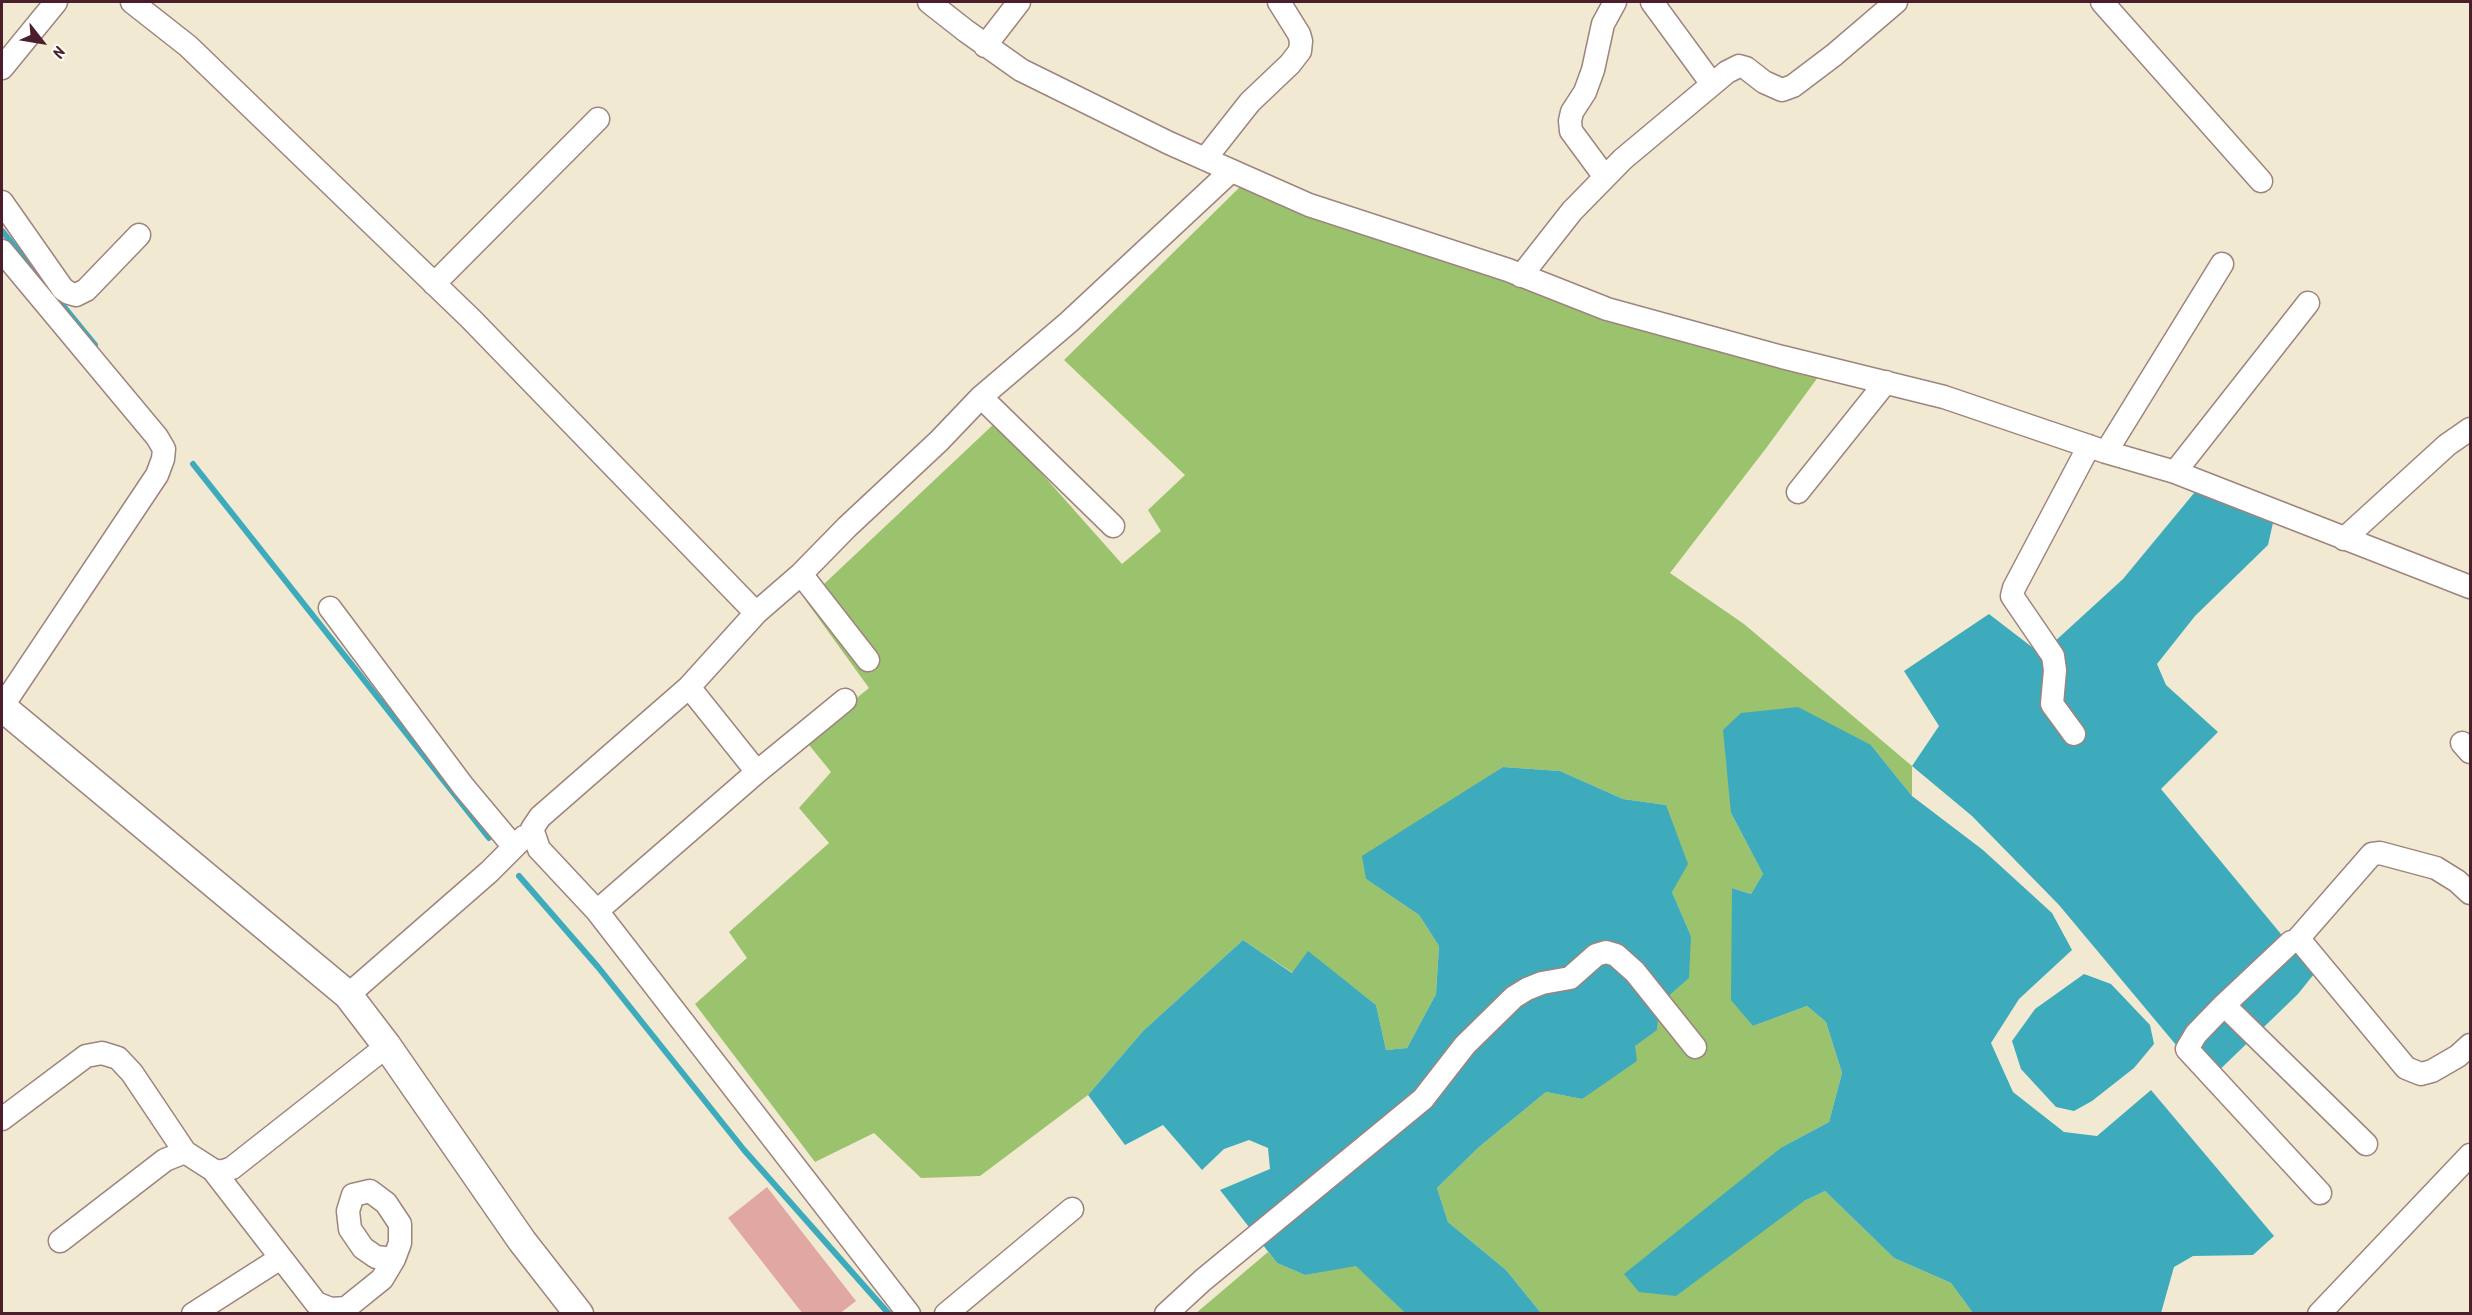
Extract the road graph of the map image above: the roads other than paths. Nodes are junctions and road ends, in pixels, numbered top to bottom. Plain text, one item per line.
1 (56, 2) edge
2 (132, 2) edge
3 (929, 2) edge
4 (1019, 2) edge
5 (1279, 2) edge
6 (1615, 2) edge
7 (1652, 2) edge
8 (2102, 2) edge
9 (1890, 4) edge
10 (985, 45) junction
11 (2, 68) edge
12 (1712, 84) junction
13 (598, 119) dead end
14 (1205, 159) junction
15 (1231, 171) junction
16 (1605, 177) junction
17 (2261, 181) dead end
18 (2, 202) edge
19 (139, 235) dead end
20 (2, 250) edge
21 (2222, 264) dead end
22 (1521, 276) junction
23 (434, 284) junction
24 (2308, 303) dead end
25 (1886, 382) junction
26 (981, 397) junction
27 (2470, 429) edge
28 (2098, 449) junction
29 (2175, 472) junction
30 (1798, 492) dead end
31 (1113, 526) dead end
32 (2344, 539) junction
33 (801, 574) junction
34 (2470, 586) edge
35 (330, 608) dead end
36 (756, 613) junction
37 (868, 660) dead end
38 (689, 687) junction
39 (845, 700) dead end
40 (2, 707) edge
41 (2074, 734) dead end
42 (756, 772) junction
43 (532, 830) junction
44 (513, 847) junction
45 (2470, 893) edge
46 (597, 911) junction
47 (2296, 941) junction
48 (348, 996) junction
49 (2224, 1005) junction
50 (2470, 1045) edge
51 (387, 1046) junction
52 (1695, 1047) dead end
53 (2, 1119) edge
54 (2366, 1143) dead end
55 (185, 1152) junction
56 (2470, 1155) edge
57 (213, 1170) junction
58 (2320, 1193) dead end
59 (1072, 1209) dead end
60 (60, 1241) dead end
61 (279, 1258) junction
62 (394, 1259) dead end
63 (193, 1314) edge
64 (579, 1314) edge
65 (909, 1314) edge
66 (946, 1314) edge
67 (1166, 1314) edge
68 (2319, 1314) edge

1 - 11 street
2 - 23 street
3 - 10 street
4 - 10 street
5 - 14 street
6 - 16 street
7 - 12 street
8 - 17 street
9 - 12 street
10 - 14 street
12 - 16 street
13 - 23 street
14 - 15 street
15 - 22 street
15 - 26 street
16 - 22 street
18 - 19 street
20 - 40 street
21 - 28 street
22 - 25 street
23 - 36 street
24 - 29 street
25 - 28 street
25 - 30 street
26 - 31 street
26 - 33 street
27 - 32 street
28 - 29 street
28 - 41 street
29 - 32 street
32 - 34 street
33 - 36 street
33 - 37 street
35 - 44 street
36 - 38 street
38 - 42 street
38 - 43 street
39 - 42 street
40 - 48 main road
42 - 46 street
43 - 44 street
43 - 46 street
44 - 48 street
45 - 47 street
46 - 65 street
47 - 49 street
47 - 50 street
48 - 51 main road
49 - 54 street
49 - 58 street
51 - 57 street
51 - 64 main road
52 - 67 street
53 - 55 street
55 - 57 street
55 - 60 street
56 - 68 street
57 - 61 street
59 - 66 street
61 - 62 street
61 - 63 street

